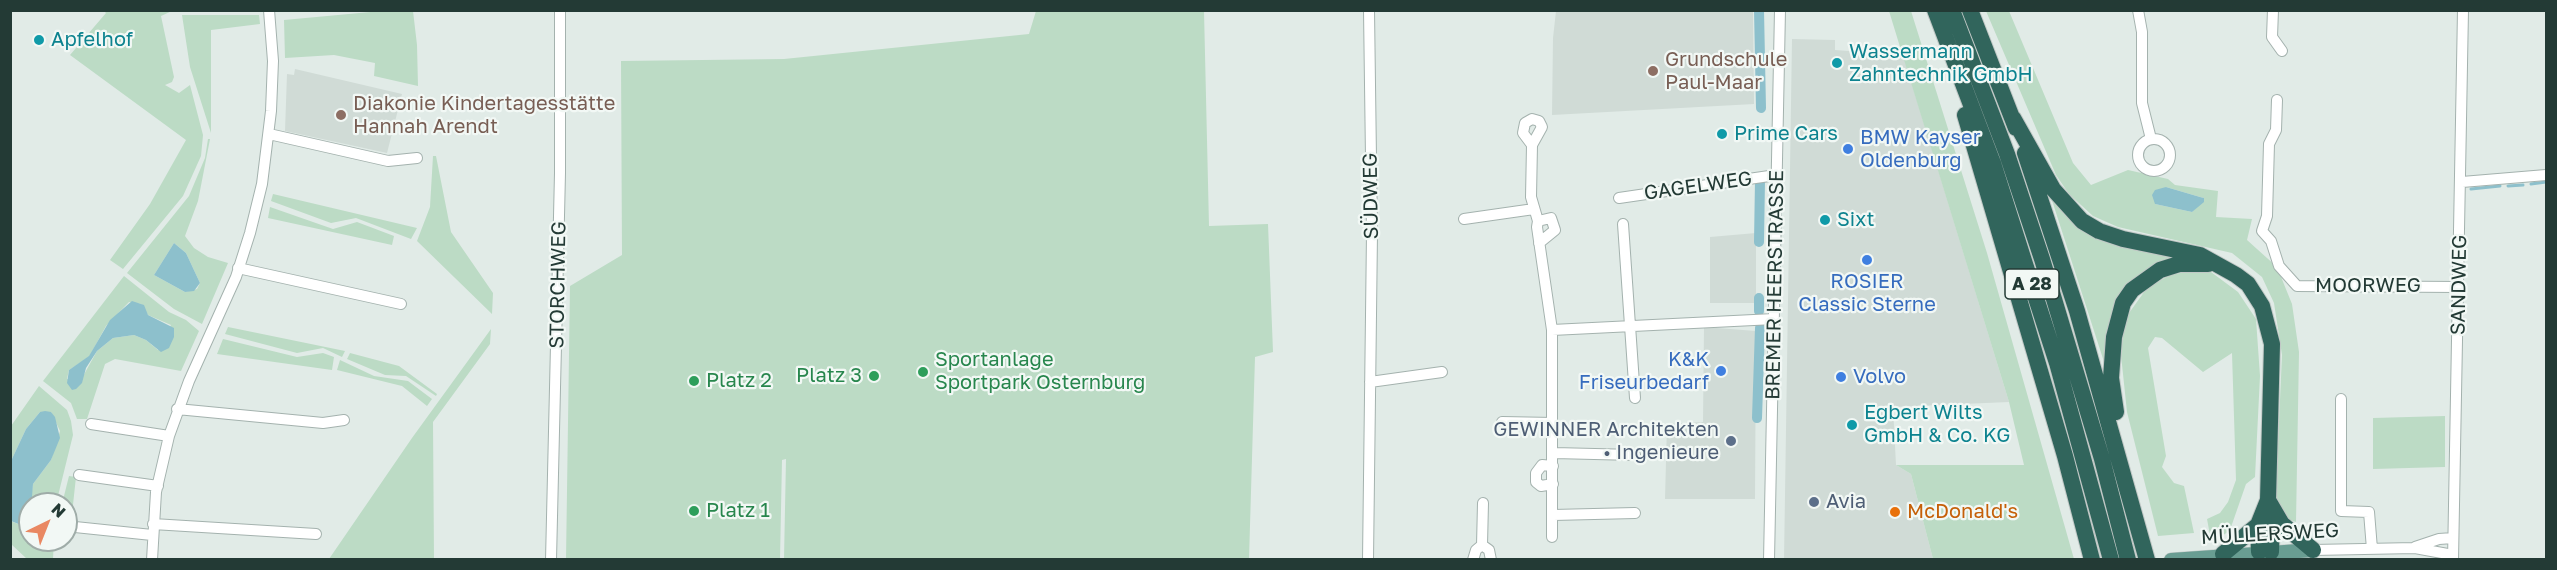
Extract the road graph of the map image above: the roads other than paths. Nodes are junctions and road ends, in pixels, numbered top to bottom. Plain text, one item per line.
1 (269, 10) edge
2 (560, 10) edge
3 (1369, 10) edge
4 (1780, 10) edge
5 (1935, 10) edge
6 (1952, 10) edge
7 (1970, 10) edge
8 (2138, 10) edge
9 (2273, 10) edge
10 (2463, 10) edge
11 (1950, 47) junction
12 (2282, 51) dead end
13 (2277, 100) dead end
14 (2013, 118) junction
15 (269, 134) junction
16 (2151, 139) dead end
17 (1532, 145) dead end
18 (417, 158) dead end
19 (1776, 174) junction
20 (2547, 175) edge
21 (2462, 182) junction
22 (1619, 198) dead end
23 (1534, 209) junction
24 (1464, 219) dead end
25 (1538, 221) junction
26 (1623, 224) dead end
27 (1539, 243) junction
28 (2218, 265) junction
29 (238, 268) junction
30 (2460, 287) junction
31 (401, 304) dead end
32 (1774, 319) junction
33 (1631, 326) junction
34 (1552, 330) junction
35 (1442, 372) dead end
36 (1370, 382) junction
37 (1635, 398) dead end
38 (2340, 399) dead end
39 (177, 409) junction
40 (344, 420) dead end
41 (1502, 422) dead end
42 (1552, 423) junction
43 (91, 424) dead end
44 (169, 436) junction
45 (2119, 450) junction
46 (1554, 453) junction
47 (1635, 455) dead end
48 (1553, 466) junction
49 (79, 475) dead end
50 (1553, 484) junction
51 (158, 486) junction
52 (1483, 503) dead end
53 (2270, 506) junction
54 (1635, 513) dead end
55 (1553, 514) junction
56 (153, 524) junction
57 (2258, 525) junction
58 (78, 527) edge
59 (316, 534) dead end
60 (152, 535) junction
61 (1552, 537) dead end
62 (2453, 538) junction
63 (1482, 545) junction
64 (2415, 548) junction
65 (2372, 549) junction
66 (2313, 550) junction
67 (2265, 552) junction
68 (2223, 554) junction
69 (2453, 557) edge
70 (152, 560) edge
71 (550, 560) edge
72 (1368, 560) edge
73 (1473, 560) edge
74 (1491, 560) edge
75 (1769, 560) edge
76 (2092, 560) edge
77 (2111, 560) edge
78 (2128, 560) edge
79 (2147, 560) edge
80 (2171, 560) edge

1 - 15 street
2 - 71 street, STORCHWEG
3 - 36 street, SÜDWEG
4 - 19 street, BREMER HEERSTRASSE
5 - 11 highway, A 28
6 - 78 highway, A 28
7 - 14 highway
8 - 16 street
9 - 12 street
10 - 21 street, SANDWEG
11 - 76 highway
11 - 77 highway, A 28
13 - 30 street, MOORWEG
14 - 28 highway
14 - 45 highway
15 - 18 street
15 - 29 street
17 - 23 street
19 - 22 street, GAGELWEG
19 - 32 street, BREMER HEERSTRASSE
20 - 21 street
21 - 30 street, SANDWEG
23 - 24 street
23 - 25 street
25 - 27 street
25 - 27 street
26 - 33 street
27 - 34 street
28 - 45 highway
28 - 53 highway
29 - 31 street
29 - 39 street
30 - 62 street, SANDWEG
32 - 33 street
32 - 75 street, BREMER HEERSTRASSE
33 - 34 street
33 - 37 street
34 - 42 street
35 - 36 street
36 - 72 street, SÜDWEG
38 - 65 street, MÜLLERSWEG
39 - 40 street
39 - 44 street
41 - 42 street
42 - 46 street
43 - 44 street
44 - 51 street
45 - 79 highway
46 - 47 street
46 - 48 street
48 - 50 street
48 - 50 street
49 - 51 street
50 - 55 street
51 - 56 street
52 - 63 street
53 - 57 highway
53 - 66 highway
53 - 67 highway
54 - 55 street
55 - 61 street
56 - 59 street
56 - 60 street
57 - 67 highway
57 - 68 highway
58 - 60 street
60 - 70 street
62 - 64 street, MÜLLERSWEG
62 - 69 street, SANDWEG
63 - 73 street
63 - 74 street
64 - 65 street, MÜLLERSWEG
64 - 69 street, MÜLLERSWEG
65 - 66 street, MÜLLERSWEG
66 - 67 main road, MÜLLERSWEG
67 - 68 main road, MÜLLERSWEG
68 - 80 main road, MÜLLERSWEG

